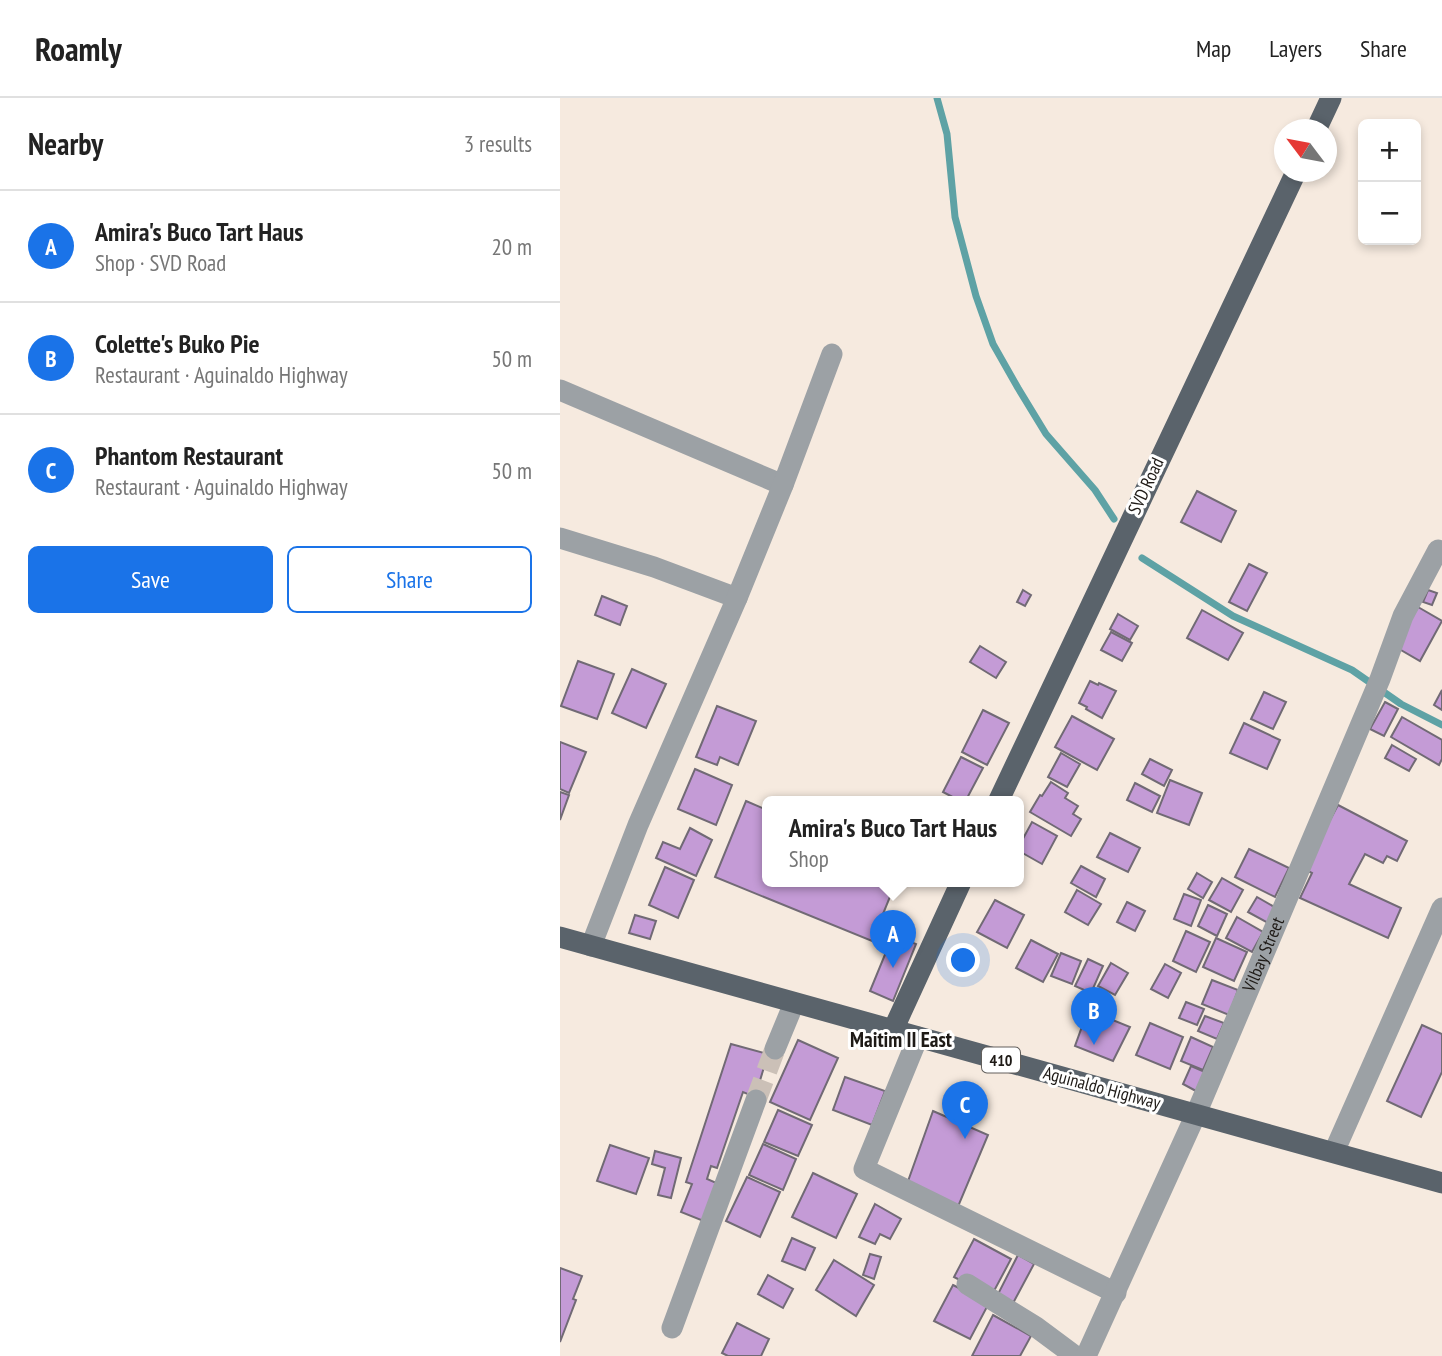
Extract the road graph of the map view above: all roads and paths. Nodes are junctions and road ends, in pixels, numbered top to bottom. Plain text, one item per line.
1 (1331, 98) edge
2 (1321, 119) edge
3 (1291, 182) edge
4 (832, 354) dead end
5 (560, 390) edge
6 (783, 485) junction
7 (560, 538) edge
8 (1438, 550) dead end
9 (737, 598) junction
10 (1001, 796) edge
11 (959, 887) edge
12 (1442, 908) edge
13 (560, 937) edge
14 (591, 946) junction
15 (794, 1003) junction
16 (892, 1030) junction
17 (918, 1037) junction
18 (775, 1049) tunnel mouth
19 (757, 1100) tunnel mouth
20 (1196, 1114) junction
21 (1334, 1152) junction
22 (1442, 1183) edge
23 (967, 1284) dead end
24 (1116, 1293) junction
25 (672, 1328) dead end
26 (1075, 1356) edge
27 (1086, 1356) edge

1 - 2 main road
3 - 10 main road, SVD Road
4 - 6 street
5 - 6 street
6 - 9 street
7 - 9 street
8 - 20 street, Vilbay Street
9 - 14 street
11 - 16 main road
12 - 21 street
13 - 14 main road, Aguinaldo Highway / 410
14 - 15 main road, Aguinaldo Highway / 410
15 - 16 main road, Aguinaldo Highway / 410
15 - 18 street
16 - 17 main road, Aguinaldo Highway / 410
17 - 20 main road, Aguinaldo Highway / 410
17 - 24 street
19 - 25 street
20 - 21 main road, Aguinaldo Highway / 410
20 - 24 street, Vilbay Street
21 - 22 main road, Aguinaldo Highway / 410
23 - 26 street
24 - 27 street, Vilbay Street

